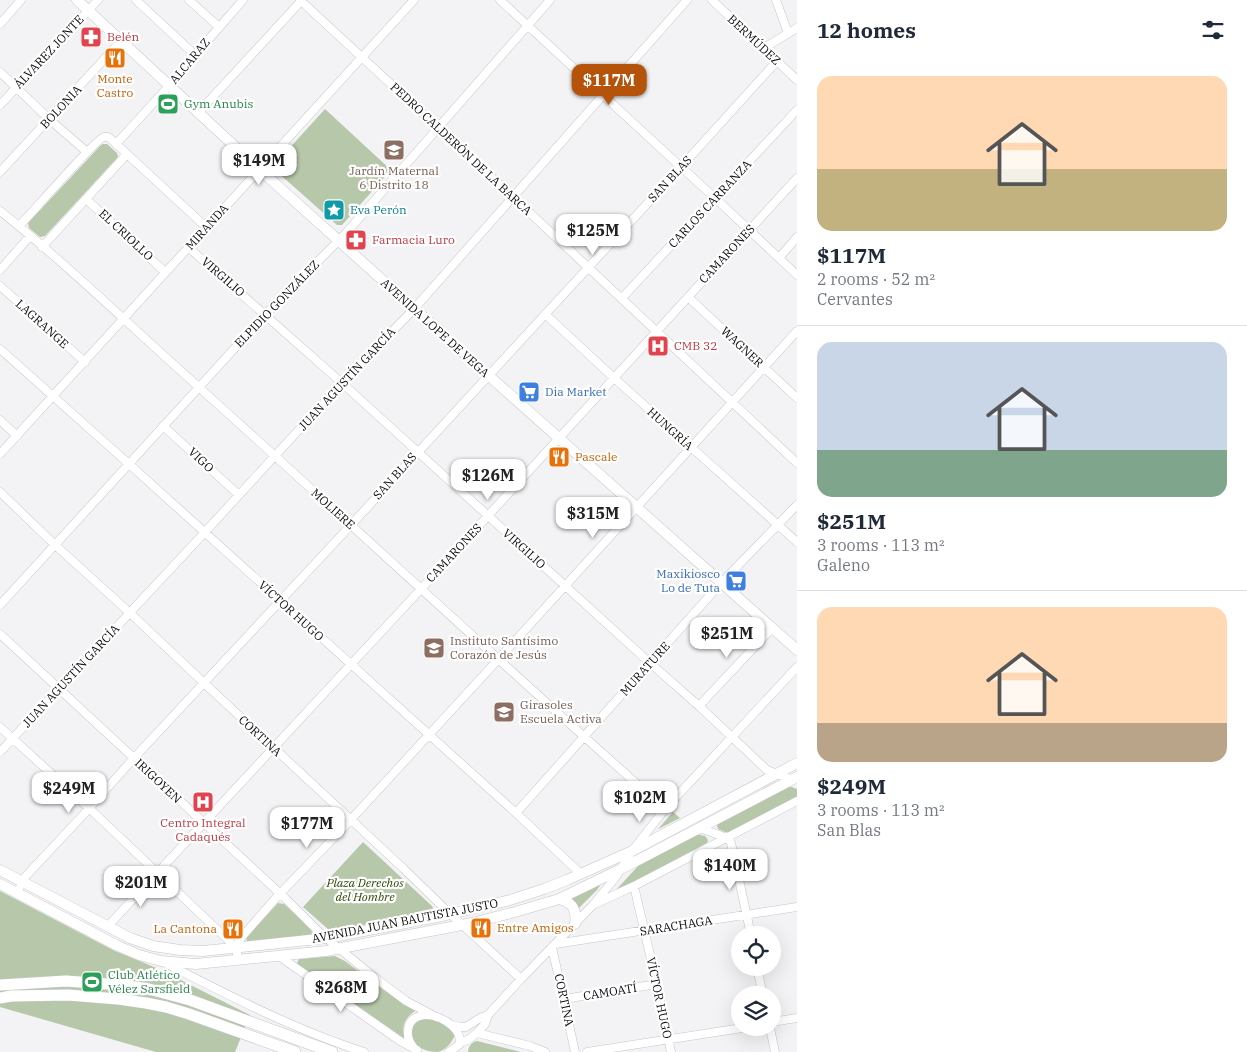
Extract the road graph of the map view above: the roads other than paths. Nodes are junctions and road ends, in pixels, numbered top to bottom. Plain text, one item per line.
1 (22, 0) edge
2 (77, 0) edge
3 (98, 0) edge
4 (136, 0) edge
5 (189, 0) edge
6 (243, 0) edge
7 (301, 0) edge
8 (414, 0) edge
9 (500, 0) edge
10 (550, 0) edge
11 (687, 0) edge
12 (712, 0) edge
13 (776, 0) edge
14 (88, 10) junction
15 (0, 24) edge
16 (528, 26) junction
17 (219, 27) junction
18 (797, 28) edge
19 (788, 33) junction
20 (121, 41) junction
21 (764, 48) junction
22 (195, 54) junction
23 (362, 57) junction
24 (777, 61) junction
25 (0, 72) edge
26 (797, 80) edge
27 (170, 86) junction
28 (16, 87) junction
29 (603, 96) junction
30 (0, 105) edge
31 (797, 110) edge
32 (198, 112) junction
33 (50, 119) junction
34 (438, 127) junction
35 (116, 144) junction
36 (87, 152) junction
37 (127, 154) junction
38 (681, 167) junction
39 (259, 170) junction
40 (0, 172) edge
41 (797, 178) edge
42 (513, 197) junction
43 (715, 198) junction
44 (86, 199) junction
45 (0, 211) edge
46 (19, 226) junction
47 (206, 227) junction
48 (749, 230) junction
49 (30, 236) junction
50 (797, 237) edge
51 (338, 241) junction
52 (42, 247) junction
53 (188, 247) junction
54 (778, 258) junction
55 (588, 267) junction
56 (0, 270) edge
57 (165, 272) junction
58 (797, 275) edge
59 (0, 286) edge
60 (688, 297) junction
61 (622, 298) junction
62 (414, 309) junction
63 (266, 314) junction
64 (545, 314) junction
65 (123, 319) junction
66 (657, 331) junction
67 (797, 331) edge
68 (0, 349) edge
69 (85, 362) junction
70 (764, 367) junction
71 (488, 375) junction
72 (614, 378) junction
73 (342, 383) junction
74 (199, 388) junction
75 (53, 396) junction
76 (797, 398) edge
77 (733, 402) junction
78 (0, 420) edge
79 (163, 426) junction
80 (17, 436) junction
81 (559, 438) junction
82 (691, 448) junction
83 (417, 452) junction
84 (0, 454) edge
85 (275, 456) junction
86 (797, 463) edge
87 (129, 464) junction
88 (0, 492) edge
89 (239, 495) junction
90 (797, 505) edge
91 (637, 507) junction
92 (488, 516) junction
93 (350, 525) junction
94 (778, 525) junction
95 (205, 532) junction
96 (797, 542) edge
97 (54, 544) junction
98 (721, 583) junction
99 (565, 586) junction
100 (421, 589) junction
101 (280, 601) junction
102 (0, 605) edge
103 (129, 612) junction
104 (772, 628) junction
105 (0, 634) edge
106 (797, 650) edge
107 (498, 659) junction
108 (650, 663) junction
109 (351, 665) junction
110 (797, 667) edge
111 (204, 683) junction
112 (59, 689) junction
113 (699, 706) junction
114 (0, 727) edge
115 (428, 735) junction
116 (732, 736) junction
117 (584, 737) junction
118 (12, 739) junction
119 (274, 748) junction
120 (0, 752) edge
121 (134, 758) junction
122 (797, 763) edge
123 (776, 774) junction
124 (795, 780) edge
125 (797, 801) edge
126 (89, 808) junction
127 (665, 809) junction
128 (516, 813) junction
129 (350, 820) junction
130 (204, 823) junction
131 (700, 828) junction
132 (727, 838) junction
133 (632, 850) junction
134 (621, 869) junction
135 (0, 870) edge
136 (158, 874) junction
137 (581, 874) junction
138 (23, 882) junction
139 (0, 884) edge
140 (634, 886) junction
141 (17, 893) junction
142 (280, 894) junction
143 (559, 899) junction
144 (593, 905) junction
145 (797, 907) edge
146 (450, 914) junction
147 (746, 915) junction
148 (575, 924) junction
149 (463, 925) junction
150 (108, 926) junction
151 (749, 926) edge
152 (644, 930) junction
153 (327, 938) junction
154 (554, 946) junction
155 (236, 948) junction
156 (340, 949) junction
157 (279, 956) junction
158 (238, 960) junction
159 (161, 961) junction
160 (521, 979) junction
161 (657, 984) junction
162 (0, 985) edge
163 (0, 998) edge
164 (564, 999) junction
165 (488, 1015) junction
166 (436, 1017) junction
167 (797, 1018) edge
168 (781, 1021) edge
169 (451, 1024) junction
170 (731, 1030) edge
171 (477, 1033) junction
172 (772, 1036) edge
173 (668, 1040) junction
174 (460, 1042) junction
175 (418, 1051) edge
176 (295, 1052) edge
177 (332, 1052) edge
178 (364, 1052) edge
179 (449, 1052) edge
180 (545, 1052) edge
181 (575, 1052) edge
182 (587, 1052) edge
183 (671, 1052) edge
184 (775, 1052) edge

1 - 15 street
2 - 14 main road, AVENIDA LOPE DE VEGA
3 - 14 street, ÁLVAREZ JONTE
4 - 22 street
5 - 17 street
6 - 17 street, ALCARAZ
7 - 23 street, PEDRO CALDERÓN DE LA BARCA
7 - 32 street
8 - 23 street, MIRANDA
9 - 16 street
10 - 16 street, ELPIDIO GONZÁLEZ
11 - 29 street, JUAN AGUSTÍN GARCÍA
12 - 21 street, BERMÚDEZ
13 - 19 street
14 - 20 main road, AVENIDA LOPE DE VEGA
14 - 28 street, ÁLVAREZ JONTE
16 - 29 street
16 - 34 street, ELPIDIO GONZÁLEZ
17 - 22 street, ALCARAZ
18 - 19 street
19 - 21 street
20 - 27 main road, AVENIDA LOPE DE VEGA
20 - 33 street, BOLONIA
21 - 24 street, BERMÚDEZ
22 - 27 street, ALCARAZ
23 - 34 street, PEDRO CALDERÓN DE LA BARCA
23 - 39 street, MIRANDA
24 - 26 street, BERMÚDEZ
24 - 38 street, SAN BLAS
25 - 28 street
27 - 32 main road, AVENIDA LOPE DE VEGA
27 - 35 street, ALCARAZ
28 - 30 street, ÁLVAREZ JONTE
28 - 33 street
29 - 38 street
29 - 42 street, JUAN AGUSTÍN GARCÍA
31 - 43 street, CARLOS CARRANZA
32 - 39 main road, AVENIDA LOPE DE VEGA
33 - 36 street
33 - 40 street, BOLONIA
34 - 42 street, PEDRO CALDERÓN DE LA BARCA
34 - 51 street, ELPIDIO GONZÁLEZ
35 - 36 street
35 - 37 street
36 - 46 street
37 - 44 street
37 - 47 street
38 - 43 street
38 - 55 street, SAN BLAS
39 - 47 street, MIRANDA
39 - 51 main road, AVENIDA LOPE DE VEGA
41 - 48 street, CAMARONES
42 - 55 street, PEDRO CALDERÓN DE LA BARCA
42 - 62 street, JUAN AGUSTÍN GARCÍA
43 - 48 street
43 - 61 street, CARLOS CARRANZA
44 - 52 street
44 - 57 street, EL CRIOLLO
45 - 46 street, MOLIERE
46 - 49 street, MOLIERE
47 - 53 street, MIRANDA
48 - 54 street
48 - 60 street, CAMARONES
49 - 52 street, MOLIERE
49 - 56 street
50 - 54 street
51 - 62 main road, AVENIDA LOPE DE VEGA
51 - 63 street, ELPIDIO GONZÁLEZ
52 - 65 street, MOLIERE
53 - 57 street, MIRANDA
53 - 63 street, VIRGILIO
54 - 58 street
55 - 61 street, PEDRO CALDERÓN DE LA BARCA
55 - 64 street, SAN BLAS
57 - 65 street, MIRANDA
59 - 69 street, LAGRANGE
60 - 66 street, CAMARONES
60 - 70 street, WAGNER
61 - 66 street, PEDRO CALDERÓN DE LA BARCA
62 - 71 main road, AVENIDA LOPE DE VEGA
62 - 73 street, JUAN AGUSTÍN GARCÍA
63 - 73 street, VIRGILIO
63 - 74 street, ELPIDIO GONZÁLEZ
64 - 71 street, SAN BLAS
64 - 72 street, HUNGRÍA
65 - 69 street, MIRANDA
65 - 74 street, MOLIERE
66 - 72 street, CAMARONES
66 - 77 street, PEDRO CALDERÓN DE LA BARCA
67 - 70 street
68 - 75 street, VÍCTOR HUGO
69 - 75 street, MIRANDA
70 - 76 street, WAGNER
70 - 77 street
71 - 81 main road, AVENIDA LOPE DE VEGA
71 - 83 street, SAN BLAS
72 - 81 street, CAMARONES
72 - 82 street, HUNGRÍA
73 - 83 street, VIRGILIO
73 - 85 street, JUAN AGUSTÍN GARCÍA
74 - 79 street, ELPIDIO GONZÁLEZ
74 - 85 street, MOLIERE
75 - 80 street, MIRANDA
75 - 87 street, VÍCTOR HUGO
77 - 82 street
77 - 86 street, PEDRO CALDERÓN DE LA BARCA
78 - 80 street
79 - 87 street, ELPIDIO GONZÁLEZ
79 - 89 street, VIGO
80 - 84 street, MIRANDA
81 - 91 main road, AVENIDA LOPE DE VEGA
81 - 92 street, CAMARONES
82 - 91 street
82 - 94 street, HUNGRÍA
83 - 92 street, VIRGILIO
83 - 93 street, SAN BLAS
85 - 89 street, JUAN AGUSTÍN GARCÍA
85 - 93 street, MOLIERE
87 - 95 street, VÍCTOR HUGO
87 - 97 street, ELPIDIO GONZÁLEZ
88 - 97 street, CORTINA
89 - 95 street, JUAN AGUSTÍN GARCÍA
90 - 94 street, MURATURE
91 - 98 main road, AVENIDA LOPE DE VEGA
91 - 99 street
92 - 99 street, VIRGILIO
92 - 100 street, CAMARONES
93 - 100 street, MOLIERE
93 - 101 street, SAN BLAS
94 - 96 street, HUNGRÍA
94 - 98 street, MURATURE
95 - 101 street, VÍCTOR HUGO
95 - 103 street, JUAN AGUSTÍN GARCÍA
97 - 102 street, ELPIDIO GONZÁLEZ
97 - 103 street, CORTINA
98 - 104 main road, AVENIDA LOPE DE VEGA
98 - 108 street, MURATURE
99 - 107 street
99 - 108 street, VIRGILIO
100 - 107 street, MOLIERE
100 - 109 street, CAMARONES
101 - 109 street, VÍCTOR HUGO
101 - 111 street, SAN BLAS
103 - 111 street, CORTINA
103 - 112 street, JUAN AGUSTÍN GARCÍA
104 - 106 main road, AVENIDA LOPE DE VEGA
104 - 113 street
105 - 112 street, IRIGOYEN
107 - 115 street
107 - 117 street, MOLIERE
108 - 113 street, VIRGILIO
108 - 117 street, MURATURE
109 - 115 street, VÍCTOR HUGO
109 - 119 street, CAMARONES
110 - 116 street
111 - 119 street, CORTINA
111 - 121 street, SAN BLAS
112 - 118 street, JUAN AGUSTÍN GARCÍA
112 - 121 street, IRIGOYEN
113 - 116 street, VIRGILIO
114 - 118 street
115 - 128 street, VÍCTOR HUGO
115 - 129 street
116 - 123 street, VIRGILIO
116 - 127 street
117 - 127 street, MOLIERE
117 - 128 street, MURATURE
118 - 120 street, JUAN AGUSTÍN GARCÍA
118 - 126 street
119 - 129 street, CORTINA
119 - 130 street, CAMARONES
121 - 126 street, SAN BLAS
121 - 130 street, IRIGOYEN
122 - 123 main road, AVENIDA JUAN BAUTISTA JUSTO
123 - 124 street, VIRGILIO
123 - 133 main road, AVENIDA JUAN BAUTISTA JUSTO
124 - 131 main road, AVENIDA JUAN BAUTISTA JUSTO
125 - 132 street
126 - 136 street
126 - 138 street, SAN BLAS
127 - 133 street
128 - 137 street, VÍCTOR HUGO
129 - 142 street
129 - 146 street, CORTINA
130 - 136 street, CAMARONES
130 - 142 street, IRIGOYEN
131 - 132 street
131 - 134 main road, AVENIDA JUAN BAUTISTA JUSTO
132 - 140 street
132 - 147 street
133 - 134 street
133 - 137 main road, AVENIDA JUAN BAUTISTA JUSTO
134 - 143 main road, AVENIDA JUAN BAUTISTA JUSTO
134 - 144 street
135 - 138 main road, AVENIDA JUAN BAUTISTA JUSTO
136 - 150 street, CAMARONES
136 - 155 street
137 - 146 main road, AVENIDA JUAN BAUTISTA JUSTO
138 - 141 street, SAN BLAS
138 - 150 main road, AVENIDA JUAN BAUTISTA JUSTO
139 - 141 main road, AVENIDA JUAN BAUTISTA JUSTO
140 - 144 street
140 - 152 street, VÍCTOR HUGO
141 - 159 main road, AVENIDA JUAN BAUTISTA JUSTO
142 - 153 street, IRIGOYEN
142 - 155 street
143 - 148 main road
143 - 149 main road, AVENIDA JUAN BAUTISTA JUSTO
144 - 148 street
145 - 147 street, SARACHAGA
146 - 149 street, CORTINA
146 - 153 main road, AVENIDA JUAN BAUTISTA JUSTO
147 - 151 street
147 - 152 street, SARACHAGA
148 - 154 street
149 - 156 main road, AVENIDA JUAN BAUTISTA JUSTO
149 - 160 street, CORTINA
150 - 155 main road, AVENIDA JUAN BAUTISTA JUSTO
152 - 154 street, SARACHAGA
152 - 161 street, VÍCTOR HUGO
153 - 155 main road, AVENIDA JUAN BAUTISTA JUSTO
153 - 156 street, IRIGOYEN
154 - 160 street
154 - 164 street, CORTINA
155 - 158 street
156 - 157 main road, AVENIDA JUAN BAUTISTA JUSTO
156 - 166 street, IRIGOYEN
157 - 158 main road, AVENIDA JUAN BAUTISTA JUSTO
157 - 175 street
158 - 159 main road, AVENIDA JUAN BAUTISTA JUSTO
159 - 178 street
160 - 165 street
161 - 164 street, CAMOATÍ
161 - 173 street, VÍCTOR HUGO
162 - 177 highway
163 - 176 highway
164 - 181 street, CORTINA
165 - 169 street
165 - 171 street
166 - 169 street, IRIGOYEN
166 - 175 street
167 - 168 street
169 - 174 street
170 - 173 street
171 - 174 street
171 - 180 street
172 - 184 street
173 - 182 street
173 - 183 street, VÍCTOR HUGO
174 - 179 street

